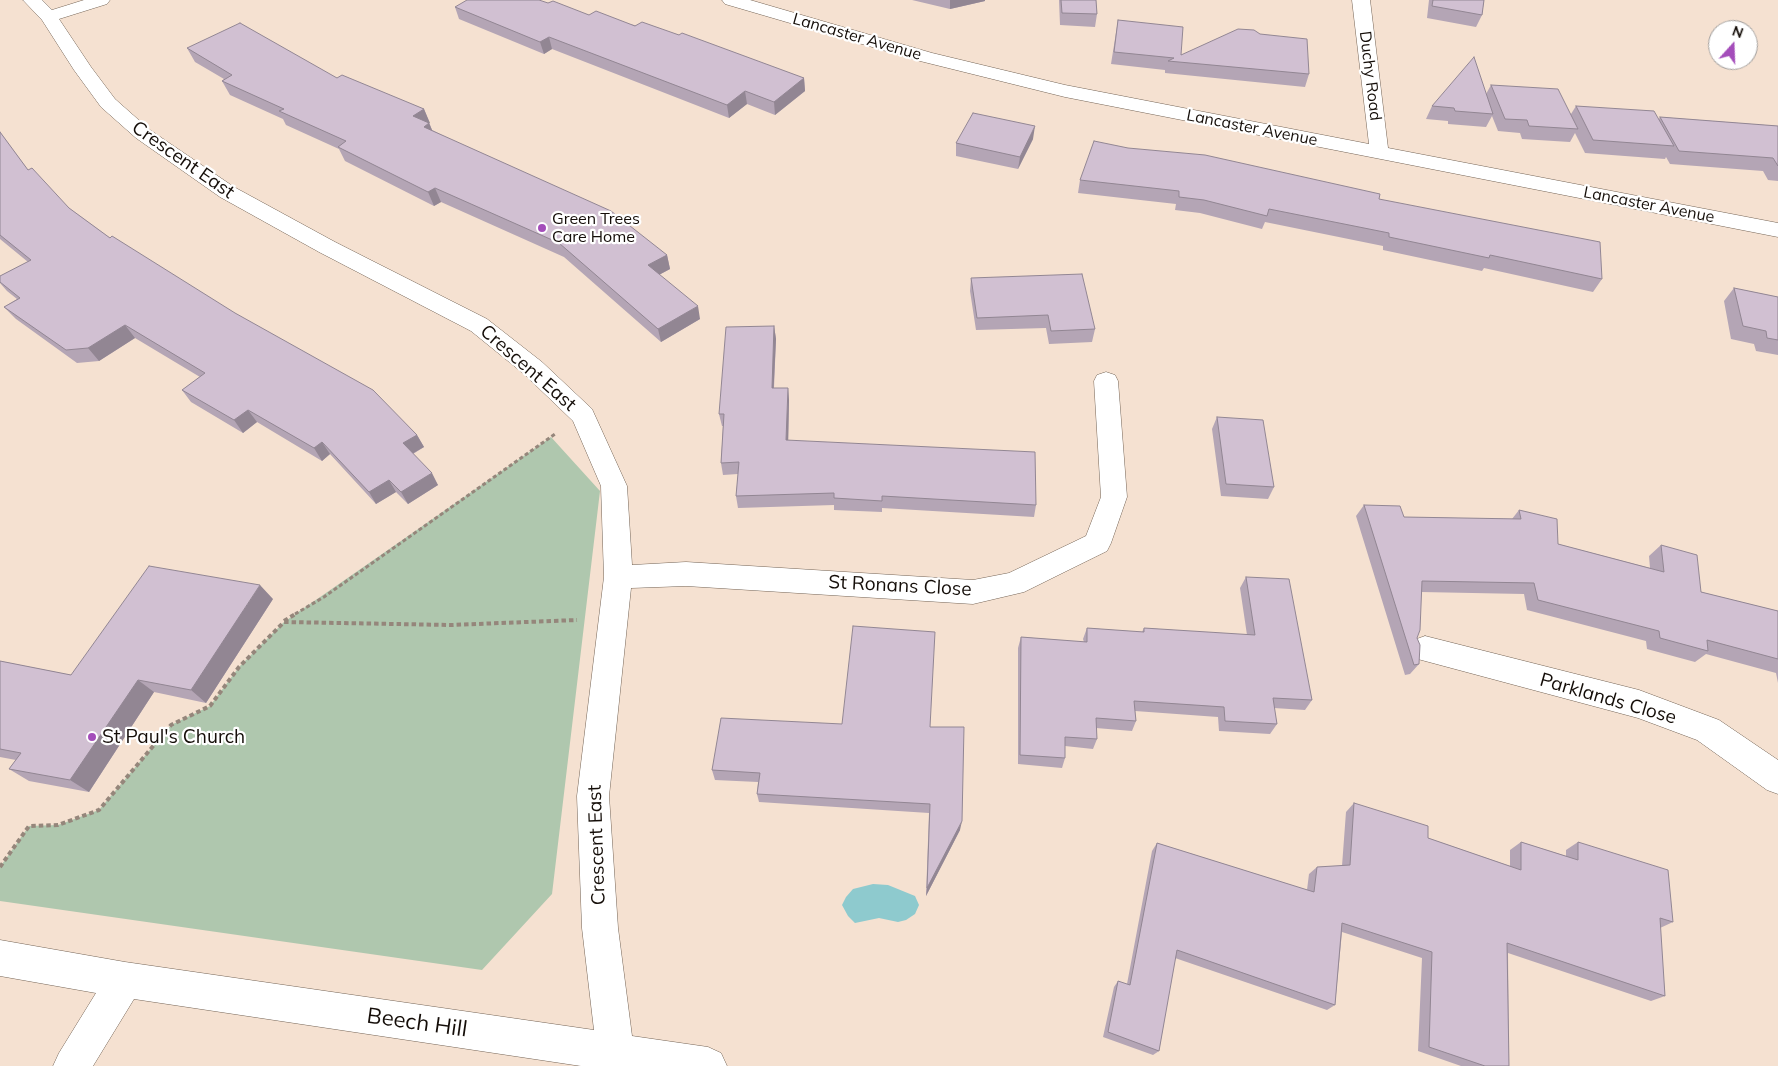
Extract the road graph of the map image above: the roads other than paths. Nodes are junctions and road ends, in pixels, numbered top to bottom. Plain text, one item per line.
1 (101, 0) edge
2 (731, 0) edge
3 (1361, 0) edge
4 (41, 8) edge
5 (1378, 152) junction
6 (1778, 230) edge
7 (1106, 381) dead end
8 (618, 577) junction
9 (1425, 649) dead end
10 (1778, 779) edge
11 (0, 958) edge
12 (125, 980) junction
13 (614, 1052) junction
14 (72, 1066) edge
15 (708, 1066) edge

1 - 4 street
2 - 5 street, Lancaster Avenue
3 - 5 street, Duchy Road
4 - 8 street, Crescent East
5 - 6 street, Lancaster Avenue
7 - 8 street, St Ronans Close
8 - 13 street, Crescent East
9 - 10 street, Parklands Close
11 - 12 street, Beech Hill
12 - 13 street, Beech Hill
12 - 14 street
13 - 15 street, Beech Hill

